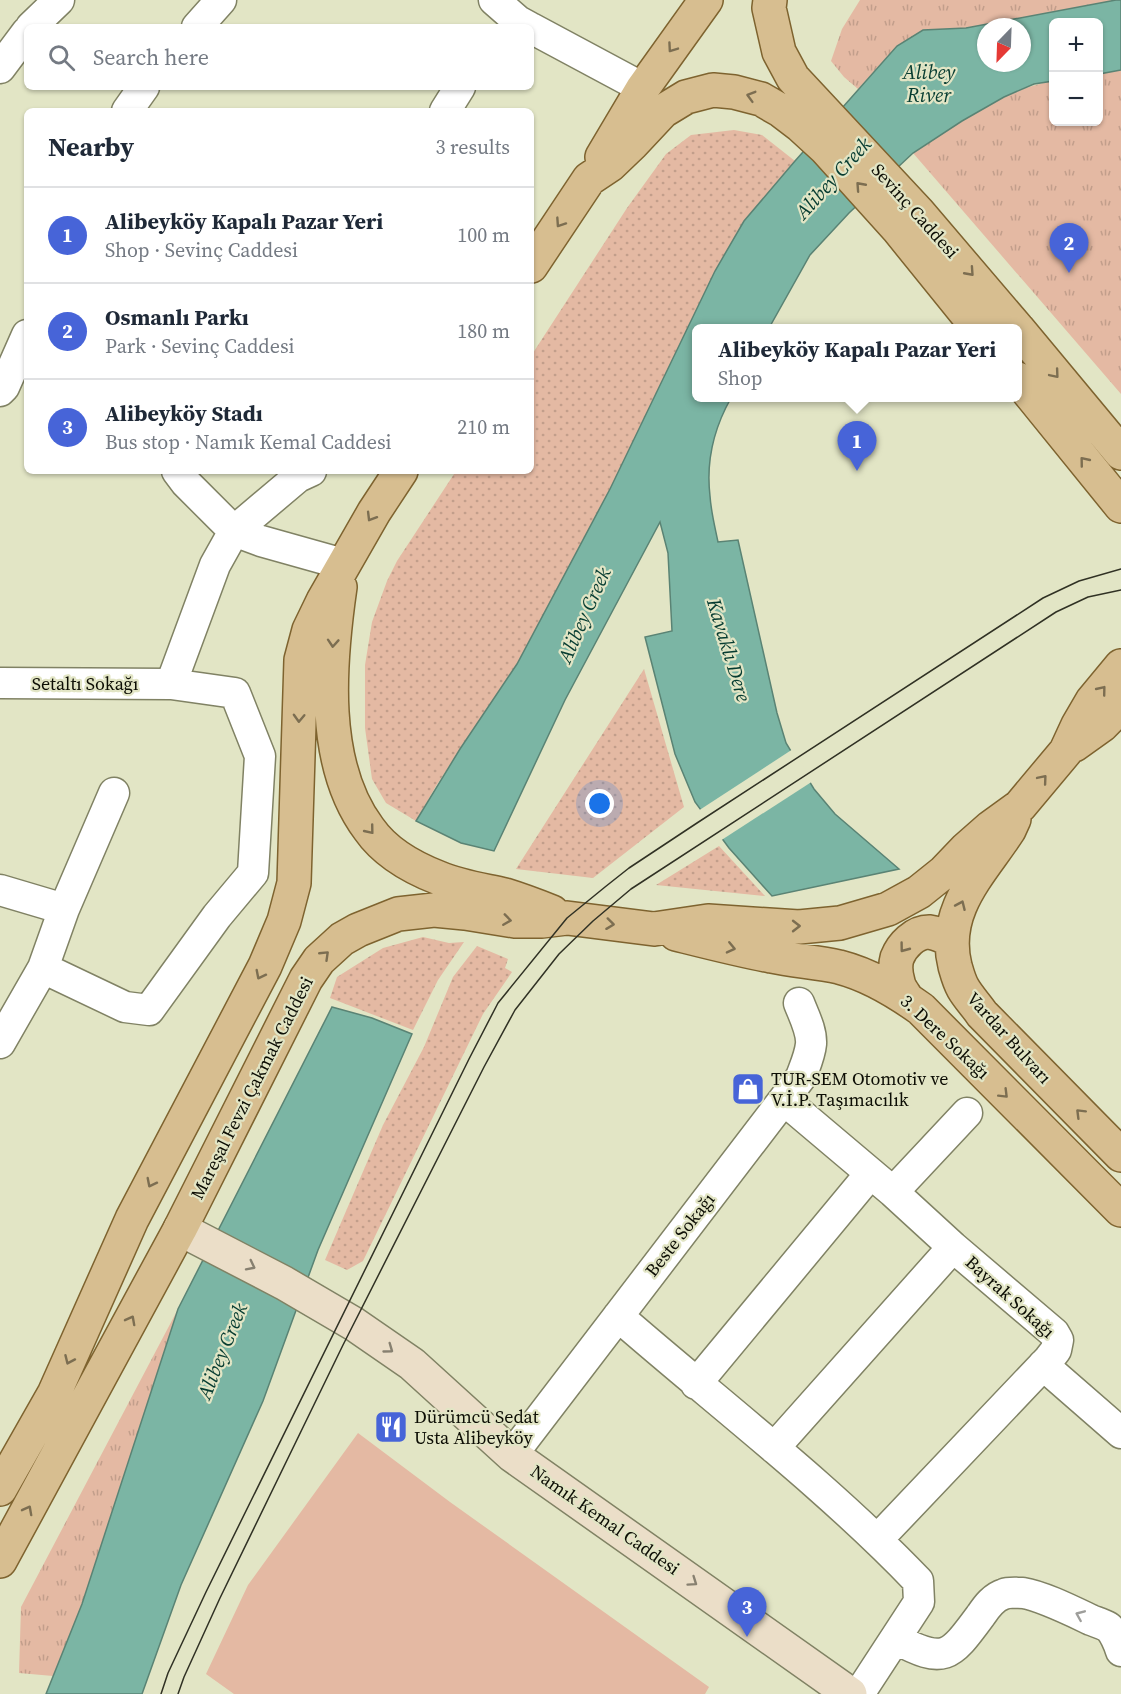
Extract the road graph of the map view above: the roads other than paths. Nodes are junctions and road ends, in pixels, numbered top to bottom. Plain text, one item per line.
1 (59, 0) edge
2 (221, 0) edge
3 (706, 0) edge
4 (770, 0) edge
5 (34, 24) edge
6 (200, 24) edge
7 (534, 31) edge
8 (24, 36) edge
9 (0, 68) edge
10 (643, 88) junction
11 (142, 90) edge
12 (458, 90) edge
13 (129, 108) edge
14 (447, 108) edge
15 (808, 114) junction
16 (589, 180) junction
17 (908, 221) junction
18 (534, 262) edge
19 (975, 324) edge
20 (1012, 324) edge
21 (1022, 335) edge
22 (24, 342) edge
23 (1022, 385) edge
24 (0, 391) edge
25 (1121, 453) edge
26 (179, 474) edge
27 (304, 474) edge
28 (399, 474) edge
29 (1121, 506) edge
30 (234, 531) junction
31 (343, 564) junction
32 (1121, 666) edge
33 (0, 683) edge
34 (171, 684) junction
35 (1121, 706) edge
36 (1066, 751) junction
37 (114, 794) dead end
38 (1020, 806) junction
39 (0, 890) edge
40 (64, 909) junction
41 (567, 918) junction
42 (654, 929) junction
43 (952, 942) junction
44 (43, 969) junction
45 (907, 999) junction
46 (800, 1003) dead end
47 (0, 1043) edge
48 (784, 1100) junction
49 (187, 1113) junction
50 (967, 1113) dead end
51 (1121, 1155) edge
52 (870, 1174) junction
53 (893, 1192) junction
54 (1121, 1210) edge
55 (189, 1234) junction
56 (953, 1247) junction
57 (618, 1316) junction
58 (1043, 1365) junction
59 (696, 1384) junction
60 (1121, 1433) edge
61 (774, 1448) junction
62 (512, 1455) junction
63 (0, 1489) edge
64 (877, 1540) junction
65 (0, 1561) edge
66 (896, 1639) junction
67 (1121, 1651) edge
68 (850, 1694) edge
69 (859, 1694) edge

1 - 5 street
2 - 6 street
3 -> 10 main road
4 - 15 main road
7 - 10 street
8 - 9 street
10 - 16 main road
11 - 13 street
12 - 14 street
15 -> 16 main road
15 - 17 main road
16 -> 18 main road
17 - 19 main road, Sevinç Caddesi
17 -> 20 main road, Sevinç Caddesi
21 -> 25 main road, Sevinç Caddesi
22 - 24 street
29 -> 23 main road
26 - 30 street
27 - 30 street
28 -> 31 main road
30 - 31 street
30 - 34 street
31 -> 41 main road
31 -> 49 main road
36 -> 32 main road
33 - 34 street, Setaltı Sokağı
34 - 44 street, Setaltı Sokağı
35 - 36 main road
38 -> 36 main road
37 - 40 street
42 -> 38 main road
43 -> 38 main road, Vardar Bulvarı
39 - 40 street
40 - 44 street
41 -> 42 main road
55 -> 41 main road, Mareşal Fevzi Çakmak Caddesi
42 -> 45 main road, 3. Dere Sokağı
43 -> 45 main road
51 -> 43 main road, Vardar Bulvarı
44 - 47 street
45 -> 54 main road, 3. Dere Sokağı
46 - 48 street, Beste Sokağı
48 - 52 street, Bayrak Sokağı
48 - 57 street, Beste Sokağı
49 - 55 main road
49 -> 63 main road
50 - 53 street
52 - 53 street, Bayrak Sokağı
52 - 59 street
53 - 56 street, Bayrak Sokağı
55 -> 62 main road, Namık Kemal Caddesi
65 -> 55 main road, Mareşal Fevzi Çakmak Caddesi
56 - 58 street, Bayrak Sokağı
56 - 61 street
57 - 59 street
57 - 62 street, Beste Sokağı
58 - 60 street
58 - 64 street, Bayrak Sokağı
59 - 61 street
61 - 64 street
62 -> 68 main road, Namık Kemal Caddesi
64 - 66 street
67 -> 66 street
66 - 69 street

